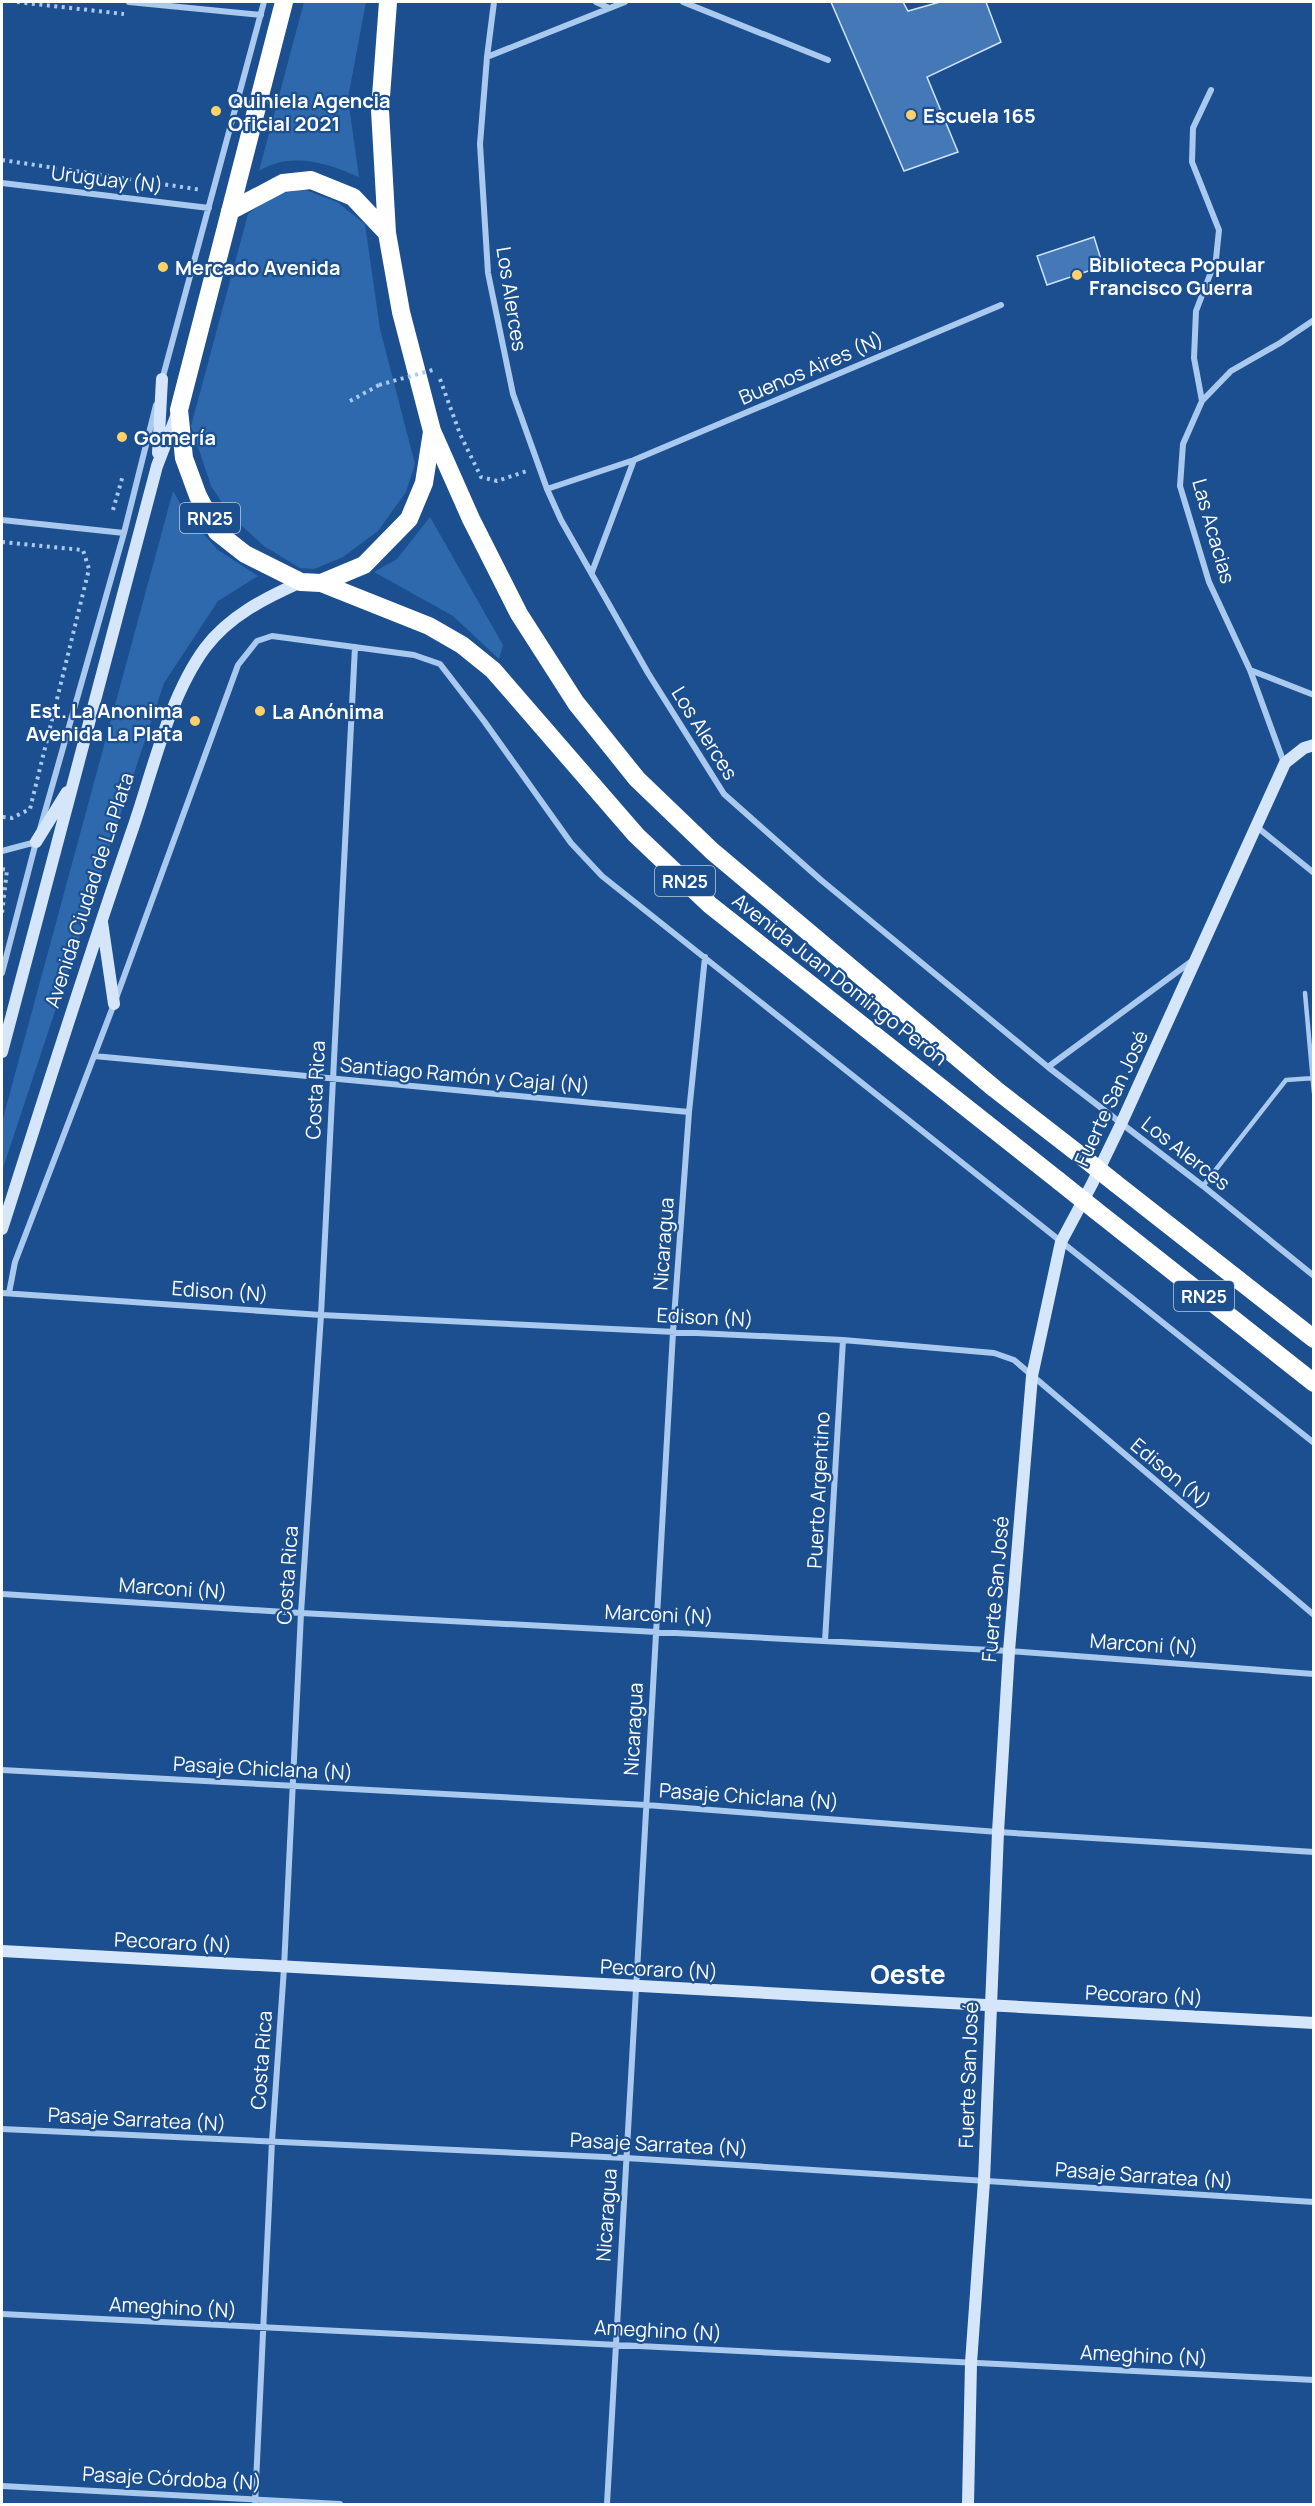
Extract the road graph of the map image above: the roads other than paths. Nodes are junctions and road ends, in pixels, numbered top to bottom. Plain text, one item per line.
1 (129, 2) edge
2 (264, 2) edge
3 (284, 2) edge
4 (388, 2) edge
5 (494, 2) edge
6 (596, 2) edge
7 (625, 2) edge
8 (683, 2) edge
9 (609, 8) junction
10 (261, 15) junction
11 (487, 57) junction
12 (828, 60) dead end
13 (1211, 90) dead end
14 (2, 183) edge
15 (208, 208) junction
16 (230, 211) junction
17 (387, 233) junction
18 (1001, 305) dead end
19 (1314, 320) edge
20 (162, 379) junction
21 (1202, 401) junction
22 (179, 410) junction
23 (432, 431) junction
24 (634, 460) junction
25 (158, 466) junction
26 (547, 489) junction
27 (2, 520) edge
28 (124, 533) junction
29 (592, 572) junction
30 (301, 582) junction
31 (321, 583) junction
32 (355, 647) junction
33 (1250, 670) junction
34 (1314, 695) edge
35 (1314, 745) edge
36 (1285, 763) junction
37 (74, 781) junction
38 (1256, 826) junction
39 (36, 842) junction
40 (2, 851) edge
41 (1314, 873) edge
42 (102, 918) junction
43 (705, 957) junction
44 (1198, 957) junction
45 (2, 973) edge
46 (1305, 993) dead end
47 (114, 1004) junction
48 (2, 1052) edge
49 (94, 1056) junction
50 (1048, 1067) junction
51 (1313, 1078) edge
52 (332, 1079) junction
53 (1314, 1093) edge
54 (689, 1112) junction
55 (1121, 1124) junction
56 (1203, 1185) junction
57 (2, 1228) edge
58 (1061, 1242) junction
59 (1314, 1276) edge
60 (2, 1293) edge
61 (9, 1293) junction
62 (321, 1315) junction
63 (673, 1332) junction
64 (1314, 1339) edge
65 (843, 1340) junction
66 (1032, 1376) junction
67 (1314, 1383) edge
68 (1314, 1443) edge
69 (2, 1594) edge
70 (300, 1613) junction
71 (1314, 1615) edge
72 (656, 1630) junction
73 (825, 1641) junction
74 (1009, 1651) junction
75 (1314, 1674) edge
76 (2, 1770) edge
77 (292, 1786) junction
78 (645, 1805) junction
79 (998, 1832) junction
80 (1314, 1852) edge
81 (2, 1951) edge
82 (284, 1968) junction
83 (634, 1987) junction
84 (990, 2007) junction
85 (1314, 2023) edge
86 (2, 2129) edge
87 (272, 2141) junction
88 (626, 2158) junction
89 (984, 2181) junction
90 (1314, 2202) edge
91 (2, 2314) edge
92 (262, 2328) junction
93 (614, 2344) junction
94 (971, 2362) junction
95 (1314, 2380) edge
96 (2, 2486) edge
97 (256, 2502) edge
98 (340, 2505) edge
99 (607, 2505) edge
100 (968, 2505) edge

1 - 10 street
2 - 10 street
3 - 16 highway, Avenida Ciudad de La Plata / RN25
4 - 17 highway, RN25
5 - 11 street, Los Alerces
6 - 9 street
7 - 9 street
8 - 12 street
9 - 11 street
10 - 15 street
11 - 26 street, Los Alerces
13 - 21 street
14 - 15 street, Uruguay (N)
15 - 20 street
16 - 17 highway
16 - 22 highway, Avenida Ciudad de La Plata / RN25
17 - 23 highway, RN25
18 - 24 street, Buenos Aires (N)
19 - 21 street, Las Acacias
20 - 25 street
20 - 28 street
21 - 33 street, Las Acacias
22 - 25 street, Avenida Ciudad de La Plata
22 - 30 highway, Avenida Juan Domingo Perón / RN25
23 - 31 highway
23 - 64 highway, Avenida Juan Domingo Perón / RN25, bridge
24 - 26 street, Buenos Aires (N)
24 - 29 street
25 - 37 street, Avenida Ciudad de La Plata
26 - 29 street, Los Alerces
27 - 28 street
28 - 39 street
29 - 50 street, Los Alerces
30 - 31 highway, Avenida Juan Domingo Perón / RN25
30 - 42 street, Avenida Ciudad de La Plata
31 - 67 highway, Avenida Juan Domingo Perón / RN25, bridge
32 - 43 street
32 - 47 street
32 - 52 street, Costa Rica
33 - 34 street
33 - 36 street, Las Acacias
35 - 36 street
36 - 38 street, Fuerte San José
37 - 39 street
37 - 48 street, Avenida Ciudad de La Plata
38 - 41 street
38 - 44 street, Fuerte San José
39 - 40 street
39 - 45 street
42 - 47 street
42 - 57 street, Avenida Ciudad de La Plata
43 - 54 street, Nicaragua
43 - 58 street
44 - 50 street
44 - 55 street, Fuerte San José
46 - 51 lane
47 - 49 street
49 - 52 street, Santiago Ramón y Cajal (N)
49 - 61 street
50 - 55 street, Los Alerces
51 - 53 lane
51 - 56 lane
52 - 54 street, Santiago Ramón y Cajal (N)
52 - 62 street, Costa Rica
54 - 63 street, Nicaragua
55 - 56 street, Los Alerces
55 - 58 street, Fuerte San José
56 - 59 street, Los Alerces
58 - 66 street, Fuerte San José
58 - 68 street
60 - 61 street, Edison (N)
61 - 62 street, Edison (N)
62 - 63 street, Edison (N)
62 - 70 street, Costa Rica
63 - 65 street, Edison (N)
63 - 72 street, Nicaragua
65 - 66 street, Edison (N)
65 - 73 street, Puerto Argentino
66 - 71 street, Edison (N)
66 - 74 street, Fuerte San José
69 - 70 street, Marconi (N)
70 - 72 street, Marconi (N)
70 - 77 street, Costa Rica
72 - 73 street, Marconi (N)
72 - 78 street, Nicaragua
73 - 74 street, Marconi (N)
74 - 75 street, Marconi (N)
74 - 79 street, Fuerte San José
76 - 77 street, Pasaje Chiclana (N)
77 - 78 street, Pasaje Chiclana (N)
77 - 82 street, Costa Rica
78 - 79 street, Pasaje Chiclana (N)
78 - 83 street, Nicaragua
79 - 80 street, Pasaje Chiclana (N)
79 - 84 street, Fuerte San José
81 - 82 street, Pecoraro (N)
82 - 83 street, Pecoraro (N)
82 - 87 street, Costa Rica
83 - 84 street, Pecoraro (N)
83 - 88 street, Nicaragua
84 - 85 street, Pecoraro (N)
84 - 89 street, Fuerte San José
86 - 87 street, Pasaje Sarratea (N)
87 - 88 street, Pasaje Sarratea (N)
87 - 92 street, Costa Rica
88 - 89 street, Pasaje Sarratea (N)
88 - 93 street, Nicaragua
89 - 90 street, Pasaje Sarratea (N)
89 - 94 street, Fuerte San José
91 - 92 street, Ameghino (N)
92 - 93 street, Ameghino (N)
92 - 97 street, Costa Rica
93 - 94 street, Ameghino (N)
93 - 99 street, Nicaragua
94 - 95 street, Ameghino (N)
94 - 100 street, Fuerte San José
96 - 97 street, Pasaje Córdoba (N)
97 - 98 street, Pasaje Córdoba (N)

